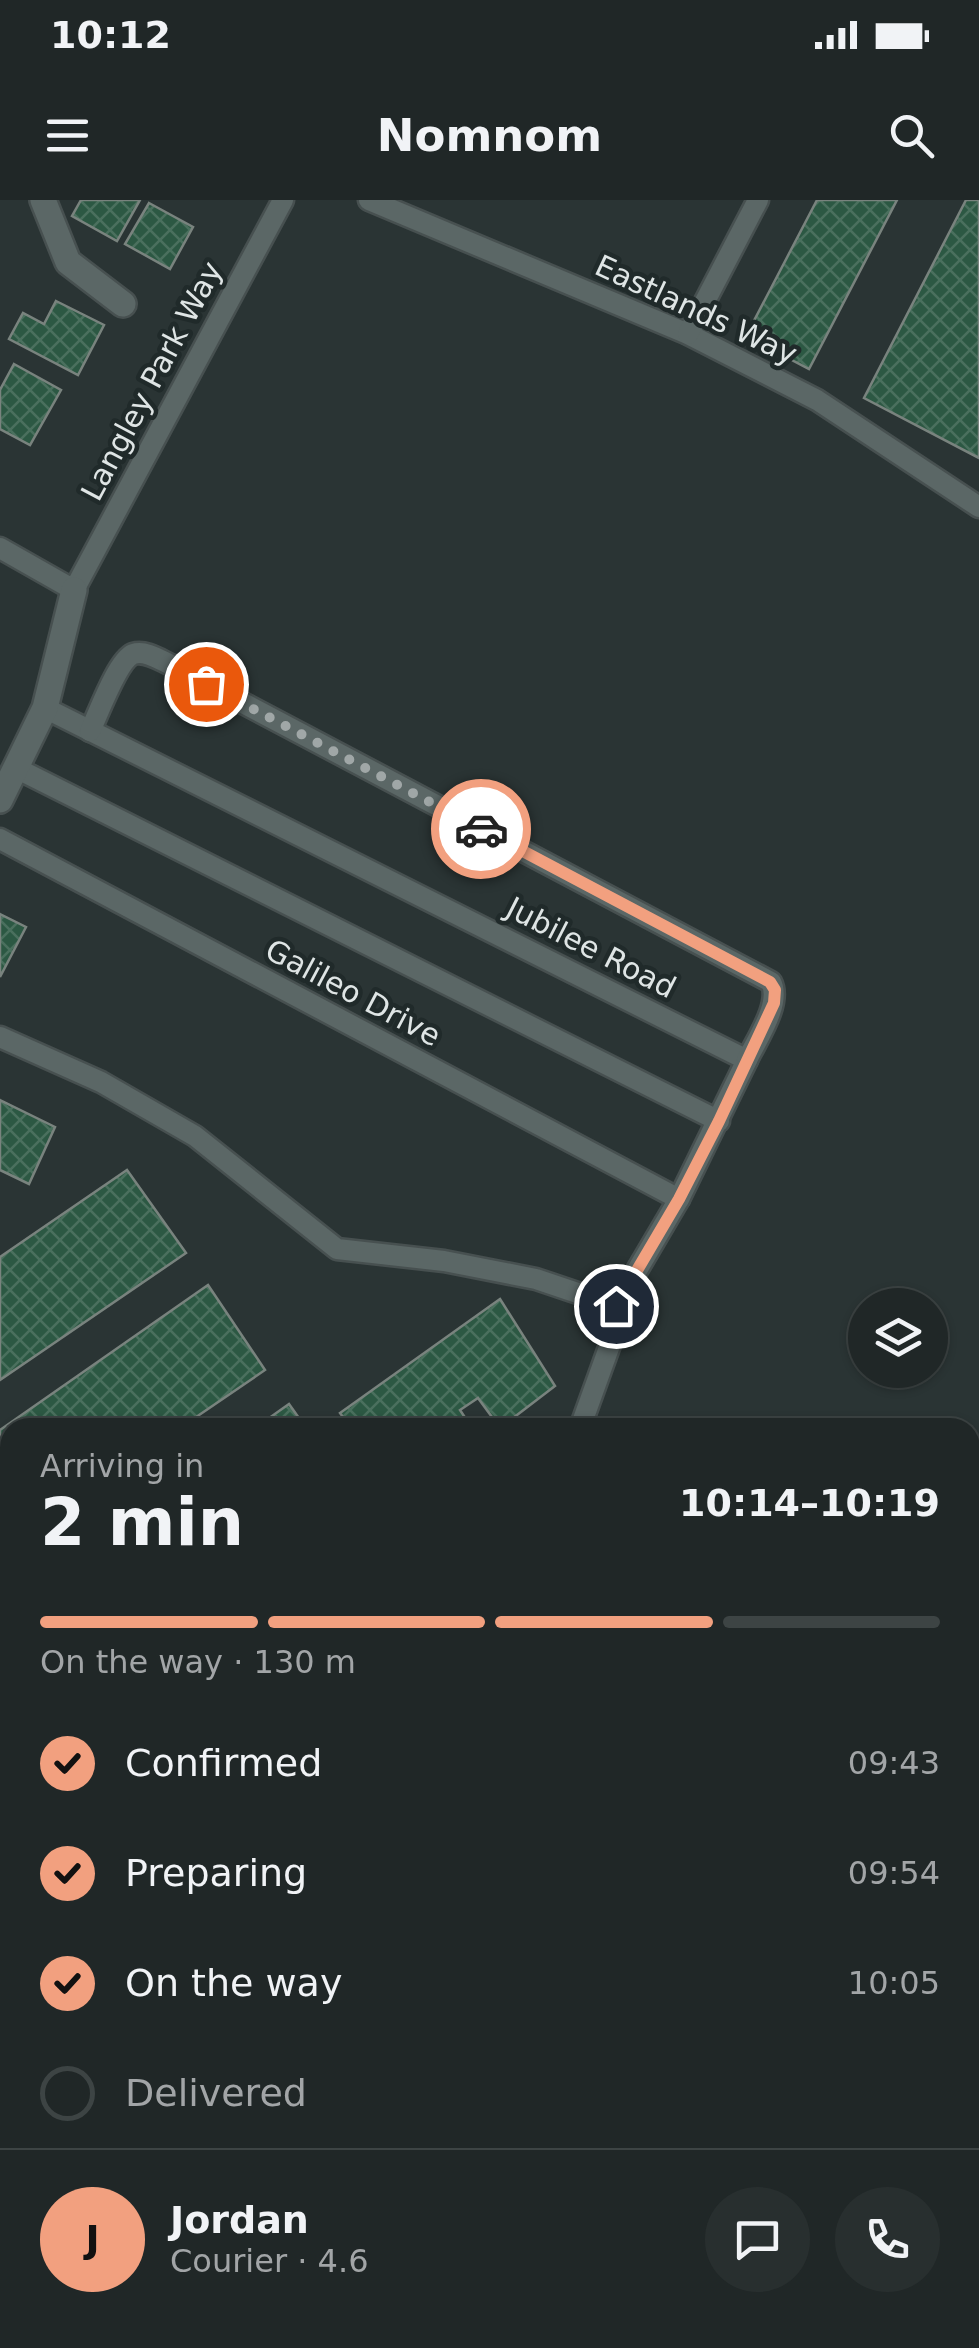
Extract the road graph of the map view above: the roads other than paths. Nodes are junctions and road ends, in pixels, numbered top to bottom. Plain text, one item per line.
1 (42, 200) edge
2 (283, 200) edge
3 (369, 200) edge
4 (758, 200) edge
5 (123, 304) dead end
6 (688, 334) junction
7 (979, 507) edge
8 (0, 548) edge
9 (74, 590) junction
10 (45, 708) junction
11 (90, 731) junction
12 (16, 768) junction
13 (0, 800) edge
14 (0, 840) edge
15 (0, 1037) edge
16 (747, 1060) junction
17 (719, 1121) junction
18 (679, 1199) junction
19 (616, 1306) junction
20 (584, 1418) edge

1 - 5 street
2 - 9 lane, Langley Park Way
3 - 6 lane, Eastlands Way
4 - 6 lane
6 - 7 lane, Eastlands Way
8 - 9 lane
9 - 10 street
10 - 11 lane, Jubilee Road
10 - 12 street
11 - 16 lane, Jubilee Road
11 - 16 lane
12 - 13 street
12 - 17 lane
14 - 18 lane, Galileo Drive
15 - 19 lane
16 - 17 lane
17 - 18 lane
18 - 19 lane
19 - 20 lane

